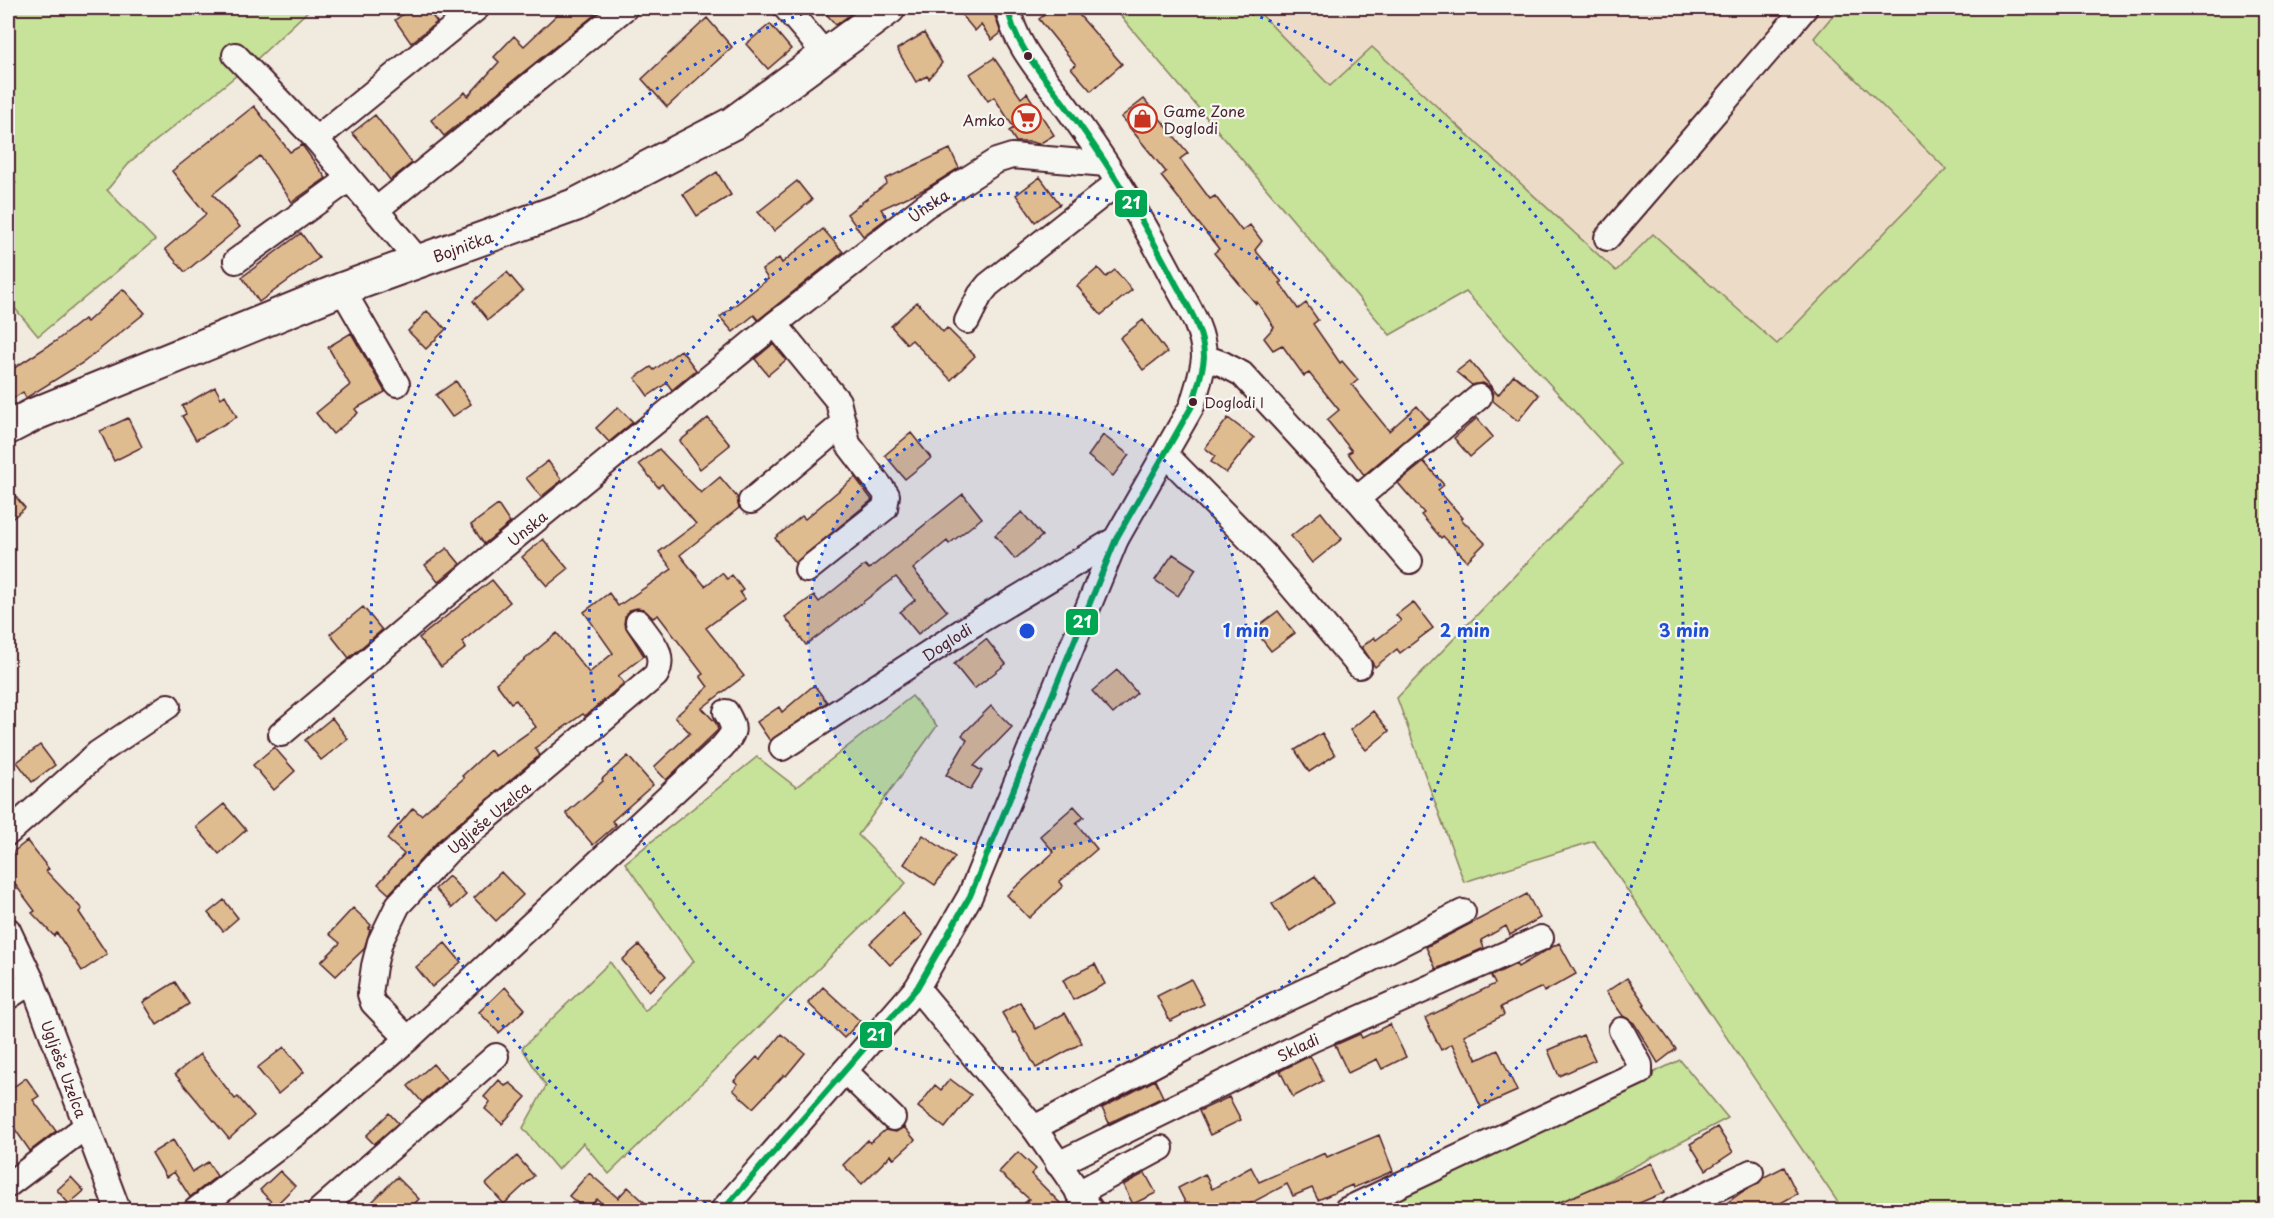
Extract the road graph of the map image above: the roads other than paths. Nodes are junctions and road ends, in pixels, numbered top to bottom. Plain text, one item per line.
1 (477, 8) edge
2 (625, 8) edge
3 (786, 8) edge
4 (889, 8) edge
5 (1008, 8) edge
6 (1805, 8) edge
7 (235, 55) dead end
8 (826, 55) junction
9 (316, 139) junction
10 (1111, 174) junction
11 (349, 179) junction
12 (376, 210) junction
13 (1606, 238) dead end
14 (418, 260) junction
15 (236, 261) dead end
16 (342, 289) junction
17 (967, 321) dead end
18 (775, 324) junction
19 (1204, 357) junction
20 (397, 384) dead end
21 (1479, 397) dead end
22 (844, 423) junction
23 (8, 428) edge
24 (1165, 454) junction
25 (1357, 499) junction
26 (751, 501) dead end
27 (1116, 539) junction
28 (1410, 561) dead end
29 (807, 570) dead end
30 (638, 622) dead end
31 (1359, 666) dead end
32 (168, 706) dead end
33 (726, 712) dead end
34 (281, 734) dead end
35 (782, 748) dead end
36 (8, 833) edge
37 (1463, 912) dead end
38 (8, 930) edge
39 (1541, 938) dead end
40 (32, 981) junction
41 (917, 988) junction
42 (8, 997) edge
43 (1621, 1030) dead end
44 (408, 1039) junction
45 (496, 1056) dead end
46 (844, 1071) junction
47 (893, 1118) dead end
48 (86, 1127) junction
49 (1035, 1128) junction
50 (1161, 1148) dead end
51 (1058, 1164) junction
52 (1751, 1172) dead end
53 (8, 1185) edge
54 (1085, 1202) edge
55 (118, 1210) edge
56 (196, 1210) edge
57 (320, 1210) edge
58 (723, 1210) edge
59 (1346, 1210) edge
60 (1674, 1210) edge

1 - 9 street
2 - 12 street
3 - 8 street
4 - 8 main road, Bojnička
5 - 10 street, Doglodi
6 - 13 street
7 - 9 street
8 - 14 main road, Bojnička
9 - 11 street
10 - 17 street
10 - 18 street, Unska
10 - 19 street, Doglodi
11 - 12 street
11 - 15 street
12 - 14 street
14 - 16 main road, Bojnička
16 - 20 street
16 - 23 main road, Bojnička
18 - 22 street
18 - 34 street, Unska
19 - 24 street, Doglodi
19 - 25 street
21 - 25 street
22 - 26 street
22 - 29 street
24 - 27 street, Doglodi
24 - 31 street
25 - 28 street
27 - 35 street, Doglodi
27 - 41 street, Doglodi
30 - 44 street, Uglješe Uzelca
32 - 36 street
33 - 44 street
37 - 49 street
38 - 40 street, Uglješe Uzelca
39 - 51 street, Skladi
40 - 42 street
40 - 48 street, Uglješe Uzelca
41 - 46 street, Doglodi
41 - 49 street
43 - 59 street
44 - 56 street
45 - 57 street
46 - 47 street
46 - 58 street, Doglodi
48 - 53 street
48 - 55 street, Uglješe Uzelca
49 - 51 street
50 - 54 street
51 - 54 street
52 - 60 street

